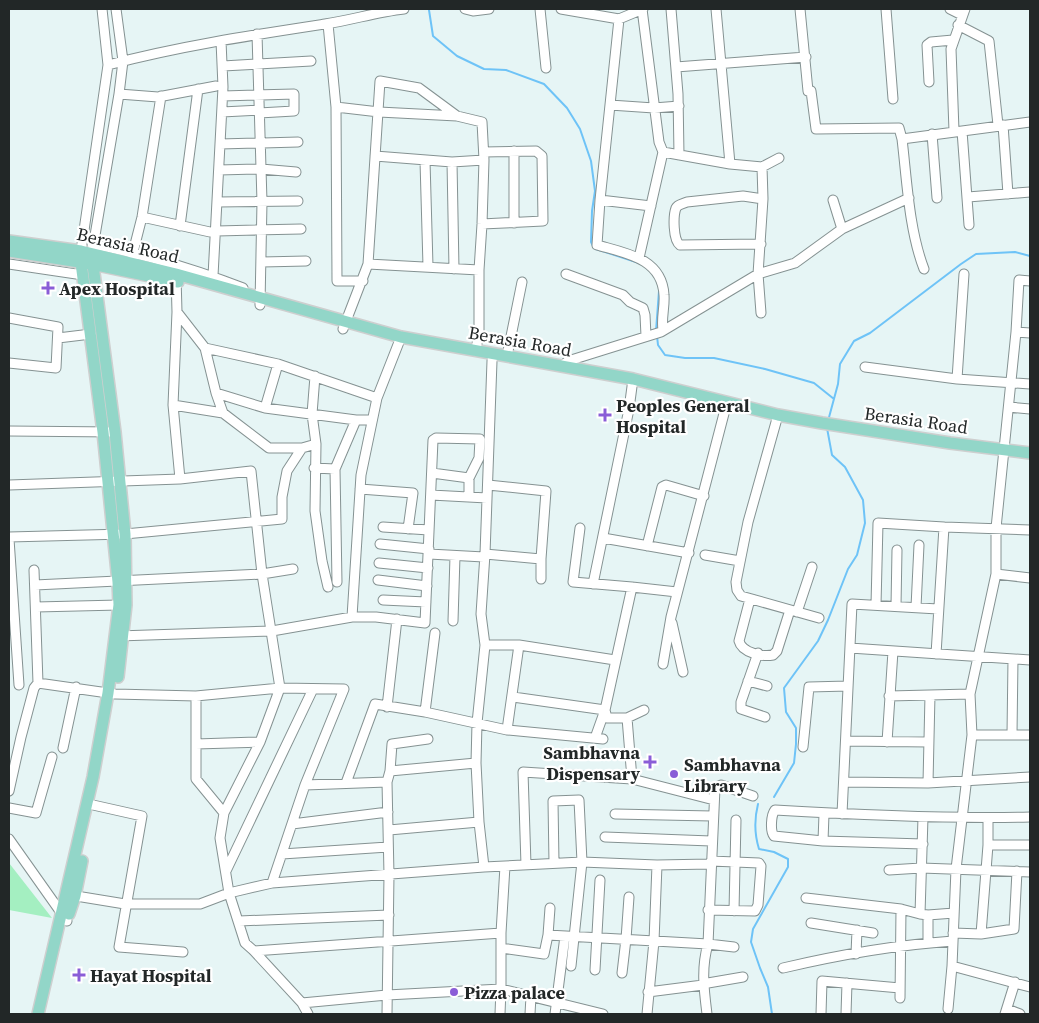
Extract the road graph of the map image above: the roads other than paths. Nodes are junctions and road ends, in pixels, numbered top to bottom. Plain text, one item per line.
1 (102, 9) edge
2 (116, 9) edge
3 (404, 9) edge
4 (465, 9) edge
5 (489, 9) edge
6 (540, 9) edge
7 (561, 9) edge
8 (642, 9) edge
9 (671, 9) edge
10 (716, 9) edge
11 (800, 9) edge
12 (886, 9) edge
13 (950, 9) edge
14 (379, 10) edge
15 (963, 12) edge
16 (619, 19) junction
17 (328, 24) junction
18 (958, 25) junction
19 (257, 34) junction
20 (953, 40) junction
21 (221, 41) junction
22 (806, 58) junction
23 (311, 60) dead end
24 (123, 61) junction
25 (722, 63) junction
26 (258, 64) junction
27 (108, 65) junction
28 (223, 66) junction
29 (676, 67) junction
30 (546, 68) dead end
31 (929, 82) dead end
32 (216, 86) dead end
33 (198, 89) junction
34 (120, 94) junction
35 (259, 94) junction
36 (161, 96) junction
37 (223, 96) junction
38 (893, 99) dead end
39 (610, 106) junction
40 (679, 106) junction
41 (336, 107) junction
42 (654, 108) junction
43 (259, 111) junction
44 (222, 112) junction
45 (378, 112) junction
46 (457, 116) junction
47 (1030, 122) edge
48 (1000, 125) junction
49 (958, 131) junction
50 (932, 134) junction
51 (902, 139) junction
52 (260, 142) junction
53 (298, 142) dead end
54 (220, 144) junction
55 (514, 151) junction
56 (663, 152) junction
57 (679, 155) junction
58 (375, 156) junction
59 (484, 156) junction
60 (779, 158) dead end
61 (425, 160) junction
62 (452, 162) junction
63 (730, 164) junction
64 (762, 167) junction
65 (262, 169) junction
66 (219, 170) junction
67 (296, 172) dead end
68 (1030, 192) edge
69 (1008, 194) junction
70 (968, 197) junction
71 (909, 198) junction
72 (937, 198) dead end
73 (763, 199) junction
74 (600, 200) junction
75 (833, 200) dead end
76 (218, 202) junction
77 (262, 202) junction
78 (298, 202) dead end
79 (651, 206) junction
80 (142, 218) junction
81 (514, 223) junction
82 (482, 224) junction
83 (969, 225) dead end
84 (180, 226) junction
85 (301, 229) dead end
86 (842, 229) junction
87 (214, 231) junction
88 (262, 231) junction
89 (9, 241) edge
90 (761, 244) junction
91 (9, 251) edge
92 (88, 255) junction
93 (640, 258) junction
94 (306, 261) dead end
95 (130, 262) junction
96 (262, 262) junction
97 (9, 264) edge
98 (368, 264) junction
99 (428, 266) junction
100 (454, 269) junction
101 (924, 269) dead end
102 (479, 270) junction
103 (566, 274) dead end
104 (758, 274) junction
105 (964, 274) dead end
106 (83, 275) junction
107 (213, 276) junction
108 (176, 278) junction
109 (1030, 280) edge
110 (363, 281) junction
111 (522, 282) dead end
112 (260, 300) junction
113 (178, 312) junction
114 (761, 313) dead end
115 (9, 318) edge
116 (345, 326) junction
117 (662, 331) junction
118 (1016, 332) junction
119 (1030, 333) edge
120 (91, 334) junction
121 (648, 335) junction
122 (58, 338) junction
123 (399, 341) junction
124 (205, 348) junction
125 (476, 351) junction
126 (506, 356) junction
127 (493, 357) junction
128 (9, 363) edge
129 (278, 364) junction
130 (562, 366) junction
131 (865, 367) dead end
132 (101, 372) junction
133 (315, 376) junction
134 (957, 379) junction
135 (633, 382) junction
136 (1011, 382) junction
137 (1030, 384) edge
138 (216, 393) junction
139 (377, 398) junction
140 (173, 405) junction
141 (726, 406) junction
142 (1009, 407) junction
143 (265, 408) junction
144 (1030, 409) edge
145 (223, 413) junction
146 (312, 414) junction
147 (777, 418) junction
148 (356, 420) junction
149 (372, 420) junction
150 (9, 431) edge
151 (109, 432) junction
152 (484, 439) junction
153 (316, 444) junction
154 (302, 448) junction
155 (1030, 452) edge
156 (1004, 453) junction
157 (1030, 459) edge
158 (314, 468) junction
159 (335, 469) junction
160 (432, 473) junction
161 (469, 478) junction
162 (180, 479) junction
163 (113, 481) junction
164 (9, 485) edge
165 (488, 485) junction
166 (360, 489) junction
167 (431, 495) junction
168 (469, 496) junction
169 (704, 496) junction
170 (487, 498) junction
171 (256, 522) junction
172 (383, 527) dead end
173 (944, 527) junction
174 (580, 528) dead end
175 (996, 528) junction
176 (408, 529) junction
177 (429, 530) junction
178 (1030, 530) edge
179 (120, 534) junction
180 (9, 538) edge
181 (603, 538) junction
182 (380, 544) dead end
183 (919, 544) dead end
184 (9, 546) edge
185 (647, 546) junction
186 (897, 550) dead end
187 (429, 551) junction
188 (689, 553) junction
189 (705, 555) dead end
190 (455, 556) junction
191 (484, 556) junction
192 (541, 559) junction
193 (740, 561) junction
194 (379, 563) dead end
195 (812, 567) dead end
196 (428, 568) junction
197 (293, 569) dead end
198 (34, 570) dead end
199 (262, 574) junction
200 (996, 574) junction
201 (1030, 578) edge
202 (541, 579) dead end
203 (378, 580) dead end
204 (123, 581) junction
205 (337, 582) dead end
206 (593, 584) junction
207 (35, 586) junction
208 (427, 586) junction
209 (328, 587) dead end
210 (632, 587) junction
211 (677, 592) junction
212 (750, 599) junction
213 (383, 600) dead end
214 (426, 602) junction
215 (119, 605) junction
216 (876, 605) junction
217 (896, 606) junction
218 (36, 607) junction
219 (916, 607) junction
220 (938, 609) junction
221 (793, 611) junction
222 (352, 617) junction
223 (671, 617) junction
224 (819, 618) dead end
225 (397, 619) junction
226 (453, 621) dead end
227 (272, 631) junction
228 (434, 633) dead end
229 (119, 636) junction
230 (485, 645) junction
231 (519, 645) junction
232 (850, 648) junction
233 (893, 651) junction
234 (758, 653) junction
235 (936, 654) junction
236 (979, 656) junction
237 (1013, 659) junction
238 (615, 660) junction
239 (1030, 660) edge
240 (663, 664) dead end
241 (683, 672) dead end
242 (748, 681) junction
243 (38, 683) junction
244 (19, 684) dead end
245 (766, 686) dead end
246 (848, 686) junction
247 (76, 688) junction
248 (280, 688) junction
249 (313, 689) junction
250 (112, 694) junction
251 (970, 694) junction
252 (930, 695) junction
253 (196, 696) junction
254 (512, 696) junction
255 (890, 696) junction
256 (387, 707) junction
257 (605, 710) junction
258 (644, 710) dead end
259 (425, 712) junction
260 (765, 717) dead end
261 (627, 718) junction
262 (477, 723) junction
263 (507, 730) junction
264 (1012, 734) junction
265 (1030, 735) edge
266 (972, 736) junction
267 (428, 739) dead end
268 (846, 741) junction
269 (260, 742) junction
270 (887, 742) junction
271 (928, 742) junction
272 (196, 744) junction
273 (803, 747) dead end
274 (63, 748) dead end
275 (13, 753) edge
276 (52, 757) dead end
277 (476, 763) junction
278 (390, 771) junction
279 (1030, 777) edge
280 (632, 779) junction
281 (967, 781) junction
282 (95, 782) junction
283 (387, 782) junction
284 (844, 782) junction
285 (346, 783) junction
286 (928, 783) junction
287 (305, 785) junction
288 (9, 791) edge
289 (753, 796) dead end
290 (714, 800) junction
291 (93, 805) junction
292 (9, 808) edge
293 (388, 812) junction
294 (224, 813) junction
295 (615, 814) dead end
296 (824, 814) junction
297 (842, 814) junction
298 (712, 816) junction
299 (962, 816) junction
300 (923, 817) junction
301 (1030, 817) edge
302 (988, 818) junction
303 (736, 820) dead end
304 (479, 822) junction
305 (292, 824) junction
306 (389, 830) junction
307 (605, 837) dead end
308 (9, 839) edge
309 (711, 841) junction
310 (823, 841) junction
311 (923, 844) junction
312 (988, 845) junction
313 (1030, 845) edge
314 (388, 847) junction
315 (282, 854) junction
316 (582, 862) junction
317 (710, 862) junction
318 (736, 862) junction
319 (554, 864) junction
320 (526, 865) junction
321 (657, 865) junction
322 (505, 866) junction
323 (484, 867) junction
324 (921, 868) junction
325 (956, 869) junction
326 (889, 870) dead end
327 (986, 870) junction
328 (226, 871) junction
329 (1016, 872) junction
330 (1030, 872) edge
331 (389, 875) junction
332 (600, 880) dead end
333 (272, 883) junction
334 (229, 893) junction
335 (71, 895) junction
336 (629, 897) dead end
337 (806, 898) dead end
338 (125, 904) junction
339 (550, 908) dead end
340 (901, 909) junction
341 (708, 910) junction
342 (734, 911) junction
343 (954, 913) junction
344 (924, 914) junction
345 (389, 915) junction
346 (65, 917) junction
347 (239, 921) junction
348 (811, 924) dead end
349 (856, 930) junction
350 (873, 932) dead end
351 (501, 933) junction
352 (548, 934) junction
353 (981, 934) junction
354 (570, 936) junction
355 (953, 937) junction
356 (597, 938) junction
357 (626, 939) junction
358 (654, 941) junction
359 (388, 942) junction
360 (928, 943) junction
361 (708, 944) junction
362 (734, 947) dead end
363 (901, 947) junction
364 (501, 948) junction
365 (254, 951) junction
366 (183, 952) dead end
367 (856, 954) junction
368 (571, 966) dead end
369 (952, 966) junction
370 (783, 968) dead end
371 (595, 970) dead end
372 (622, 973) dead end
373 (742, 977) dead end
374 (1015, 982) junction
375 (847, 983) junction
376 (703, 985) junction
377 (1030, 987) edge
378 (900, 988) junction
379 (501, 989) junction
380 (648, 992) junction
381 (387, 996) junction
382 (531, 996) junction
383 (900, 998) dead end
384 (302, 1003) junction
385 (557, 1003) junction
386 (948, 1009) dead end
387 (41, 1012) edge
388 (585, 1012) edge
389 (1006, 1012) edge
390 (308, 1014) edge
391 (387, 1014) edge
392 (500, 1014) edge
393 (530, 1014) edge
394 (555, 1014) edge
395 (603, 1014) edge
396 (647, 1014) edge
397 (707, 1014) edge
398 (822, 1014) edge
399 (846, 1014) edge
400 (1020, 1014) edge

1 - 27 street
2 - 24 street
3 - 14 street
4 - 5 street
6 - 30 street
7 - 16 street
8 - 16 street
8 - 42 street
9 - 29 street
10 - 25 street
11 - 22 street
12 - 38 street
13 - 15 street
14 - 17 street
15 - 18 street
16 - 39 street
17 - 19 street
17 - 41 street
18 - 20 street
18 - 48 street
19 - 21 street
19 - 26 street
20 - 31 street
20 - 49 street
21 - 24 street
21 - 28 street
22 - 25 street
22 - 51 street
23 - 26 street
24 - 27 street
24 - 34 street
25 - 29 street
25 - 63 street
26 - 28 street
26 - 35 street
27 - 92 street
28 - 37 street
29 - 40 street
32 - 33 street
33 - 36 street
33 - 84 street
34 - 36 street
34 - 92 street
35 - 37 street
35 - 43 street
35 - 43 street
36 - 80 street
37 - 44 street
39 - 42 street
39 - 74 street
40 - 42 street
40 - 57 street
41 - 45 street
41 - 110 street
42 - 56 street
43 - 44 street
43 - 52 street
44 - 54 street
45 - 46 street
45 - 46 street
45 - 58 street
46 - 59 street
47 - 48 street
48 - 49 street
48 - 69 street
49 - 50 street
49 - 70 street
50 - 51 street
50 - 72 street
51 - 71 street
52 - 53 street
52 - 54 street
52 - 65 street
54 - 66 street
55 - 59 street
55 - 81 street
55 - 81 street
56 - 57 street
56 - 79 street
57 - 63 street
58 - 61 street
58 - 98 street
59 - 62 street
59 - 82 street
60 - 64 street
61 - 62 street
61 - 99 street
62 - 100 street
63 - 64 street
64 - 73 street
65 - 66 street
65 - 67 street
65 - 77 street
66 - 76 street
68 - 69 street
69 - 70 street
70 - 83 street
71 - 86 street
71 - 101 street
73 - 90 street
73 - 90 street
74 - 79 street
74 - 93 street
75 - 86 street
76 - 77 street
76 - 87 street
77 - 78 street
77 - 88 street
79 - 93 street
80 - 84 street
80 - 95 street
81 - 82 street
82 - 102 street
84 - 87 street
85 - 88 street
86 - 104 street
87 - 88 street
87 - 107 street
88 - 96 street
89 - 92 main road, Berasia Road
90 - 104 street
91 - 92 main road, Berasia Road
92 - 95 main road, Berasia Road
92 - 106 main road
92 - 132 main road
93 - 117 street
94 - 96 street
95 - 107 street
95 - 108 main road, Berasia Road
96 - 112 street
97 - 106 street
98 - 99 street
98 - 110 street
99 - 100 street
100 - 102 street
102 - 125 street
103 - 121 street
104 - 114 street
104 - 117 street
105 - 134 street
106 - 120 main road
107 - 112 street
108 - 112 main road, Berasia Road
108 - 113 street
109 - 118 street
110 - 116 street
111 - 126 street
112 - 116 main road, Berasia Road
113 - 124 street
113 - 140 street
115 - 122 street
116 - 123 main road, Berasia Road
117 - 121 street
118 - 119 street
118 - 136 street
120 - 122 street
120 - 132 main road
121 - 130 street
122 - 128 street
123 - 125 main road, Berasia Road
123 - 127 main road, Berasia Road
123 - 139 street
124 - 129 street
124 - 138 street
125 - 127 main road, Berasia Road
126 - 127 main road, Berasia Road
126 - 130 main road, Berasia Road
127 - 135 main road, Berasia Road
127 - 152 street
129 - 133 street
129 - 143 street
130 - 135 main road, Berasia Road
131 - 134 street
132 - 151 main road
133 - 139 street
133 - 146 street
134 - 136 street
135 - 141 main road, Berasia Road
135 - 181 street
136 - 137 street
136 - 142 street
138 - 143 street
138 - 145 street
139 - 149 street
140 - 145 street
140 - 162 street
141 - 147 main road, Berasia Road
141 - 169 street
142 - 144 street
142 - 156 street
143 - 146 street
145 - 154 street
146 - 148 street
146 - 153 street
147 - 156 main road, Berasia Road
147 - 193 street
148 - 149 street
148 - 159 street
149 - 166 street
150 - 151 street
151 - 163 main road
152 - 160 street
152 - 161 street
152 - 165 street
153 - 154 street
153 - 158 street
154 - 171 street
155 - 156 main road, Berasia Road
156 - 157 main road, Berasia Road
156 - 175 street
158 - 159 street
158 - 209 street
159 - 205 street
160 - 161 street
160 - 167 street
161 - 168 street
162 - 163 street
162 - 171 street
163 - 164 street
163 - 179 main road
165 - 170 street
165 - 192 street
166 - 176 street
166 - 222 street
167 - 168 street
167 - 177 street
168 - 170 street
169 - 185 street
169 - 188 street
170 - 191 street
171 - 179 street
171 - 199 street
172 - 176 street
173 - 175 street
173 - 216 street
173 - 220 street
174 - 206 street
175 - 178 street
175 - 200 street
176 - 177 street
177 - 187 street
179 - 180 street
179 - 204 main road
180 - 184 street
181 - 185 street
181 - 206 street
182 - 187 street
183 - 219 street
184 - 244 street
185 - 188 street
186 - 217 street
187 - 190 street
187 - 196 street
188 - 211 street
189 - 193 street
190 - 191 street
190 - 226 street
191 - 192 street
191 - 230 street
192 - 202 street
193 - 212 street
194 - 196 street
195 - 221 street
196 - 208 street
197 - 199 street
198 - 207 street
199 - 204 street
199 - 227 street
200 - 201 street
200 - 236 street
203 - 208 street
204 - 207 street
204 - 215 main road
204 - 229 main road
206 - 210 street
207 - 218 street
208 - 214 street
210 - 211 street
210 - 238 street
211 - 223 street
212 - 221 street
212 - 234 street
213 - 214 street
214 - 225 street
215 - 218 street
215 - 229 main road
216 - 217 street
216 - 232 street
217 - 219 street
218 - 243 street
219 - 220 street
220 - 235 street
221 - 224 street
221 - 234 street
222 - 225 street
222 - 227 street
223 - 240 street
223 - 241 street
225 - 256 street
227 - 229 street
227 - 248 street
228 - 259 street
229 - 250 main road
230 - 231 street
230 - 262 street
231 - 238 street
231 - 254 street
232 - 233 street
232 - 246 street
233 - 235 street
233 - 255 street
234 - 242 street
235 - 236 street
236 - 237 street
236 - 251 street
237 - 239 street
237 - 264 street
238 - 257 street
242 - 245 street
242 - 260 street
243 - 247 street
243 - 275 street
246 - 268 street
246 - 273 street
247 - 250 street
247 - 274 street
248 - 249 street
248 - 253 street
248 - 269 street
249 - 287 street
249 - 328 street
250 - 253 street
250 - 282 main road
251 - 252 street
251 - 266 street
252 - 255 street
252 - 271 street
253 - 272 street
254 - 257 street
254 - 263 street
255 - 270 street
256 - 259 street
256 - 285 street
257 - 261 street
257 - 263 street
258 - 261 street
259 - 262 street
261 - 280 street
262 - 263 street
262 - 277 street
264 - 265 street
264 - 266 street
266 - 281 street
267 - 278 street
268 - 270 street
268 - 284 street
269 - 272 street
269 - 294 street
270 - 271 street
271 - 286 street
272 - 294 street
275 - 288 street
276 - 292 street
277 - 278 street
277 - 304 street
278 - 283 street
279 - 281 street
280 - 290 street
280 - 320 street
281 - 286 street
281 - 299 street
282 - 291 main road
282 - 335 main road
283 - 285 street
283 - 293 street
284 - 286 street
284 - 297 street
285 - 287 street
287 - 305 street
289 - 290 street
290 - 298 street
291 - 335 main road
291 - 338 street
293 - 305 street
293 - 306 street
294 - 328 street
295 - 298 street
296 - 297 street
296 - 310 street
296 - 310 street
297 - 300 street
298 - 309 street
299 - 300 street
299 - 302 street
299 - 325 street
300 - 311 street
301 - 302 street
302 - 312 street
303 - 318 street
304 - 306 street
304 - 323 street
305 - 315 street
306 - 314 street
307 - 309 street
308 - 346 street
309 - 317 street
310 - 311 street
311 - 324 street
312 - 313 street
312 - 327 street
314 - 315 street
314 - 331 street
315 - 333 street
316 - 319 street
316 - 319 street
316 - 321 street
316 - 354 street
317 - 318 street
317 - 321 street
317 - 341 street
318 - 342 street
318 - 342 street
319 - 320 street
320 - 322 street
321 - 358 street
322 - 323 street
322 - 351 street
323 - 331 street
324 - 325 street
324 - 326 street
324 - 344 street
325 - 327 street
325 - 343 street
327 - 329 street
327 - 353 street
328 - 334 street
329 - 330 street
329 - 353 street
331 - 333 street
331 - 345 street
332 - 356 street
333 - 334 street
334 - 338 street
334 - 347 street
335 - 338 street
335 - 346 main road
336 - 357 street
337 - 340 street
338 - 366 street
339 - 352 street
340 - 344 street
340 - 363 street
341 - 342 street
341 - 361 street
343 - 344 street
343 - 355 street
344 - 360 street
345 - 347 street
345 - 359 street
346 - 387 main road
347 - 365 street
348 - 349 street
349 - 350 street
349 - 367 street
351 - 359 street
351 - 364 street
352 - 354 street
352 - 364 street
353 - 355 street
354 - 356 street
354 - 368 street
354 - 385 street
355 - 360 street
355 - 369 street
356 - 357 street
356 - 371 street
357 - 358 street
357 - 372 street
358 - 361 street
358 - 380 street
359 - 365 street
359 - 381 street
360 - 363 street
361 - 362 street
361 - 376 street
363 - 367 street
363 - 378 street
364 - 379 street
365 - 384 street
367 - 370 street
369 - 374 street
369 - 386 street
373 - 376 street
374 - 377 street
374 - 389 street
375 - 378 street
375 - 398 street
375 - 399 street
376 - 380 street
376 - 397 street
378 - 383 street
379 - 381 street
379 - 382 street
379 - 392 street
380 - 396 street
381 - 384 street
381 - 391 street
382 - 385 street
382 - 393 street
384 - 390 street
385 - 388 street
385 - 394 street
388 - 395 street
389 - 400 street

